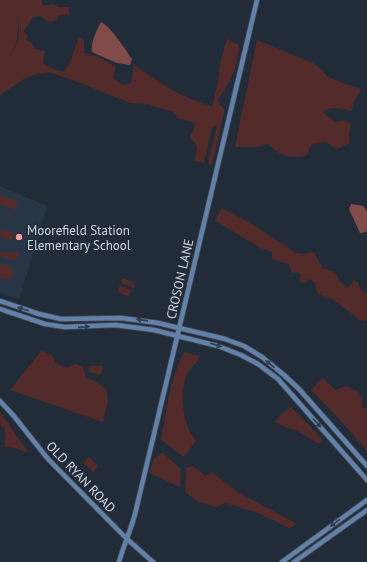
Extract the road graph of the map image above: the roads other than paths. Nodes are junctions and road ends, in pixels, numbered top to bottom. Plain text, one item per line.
1 (257, 0) edge
2 (0, 301) edge
3 (0, 309) edge
4 (180, 328) junction
5 (178, 336) junction
6 (0, 401) edge
7 (367, 466) edge
8 (367, 480) edge
9 (367, 500) edge
10 (367, 510) edge
11 (127, 538) junction
12 (119, 562) edge
13 (153, 562) edge
14 (282, 562) edge
15 (294, 562) edge

1 - 4 main road, CROSON LANE
4 -> 2 main road
3 -> 5 main road
4 - 5 main road, CROSON LANE
7 -> 4 main road
5 -> 8 main road
5 - 11 main road, CROSON LANE
6 - 11 main road, OLD RYAN ROAD
9 -> 14 main road
10 - 15 main road
11 - 12 main road, CROSON LANE
11 - 13 main road, OLD RYAN ROAD

